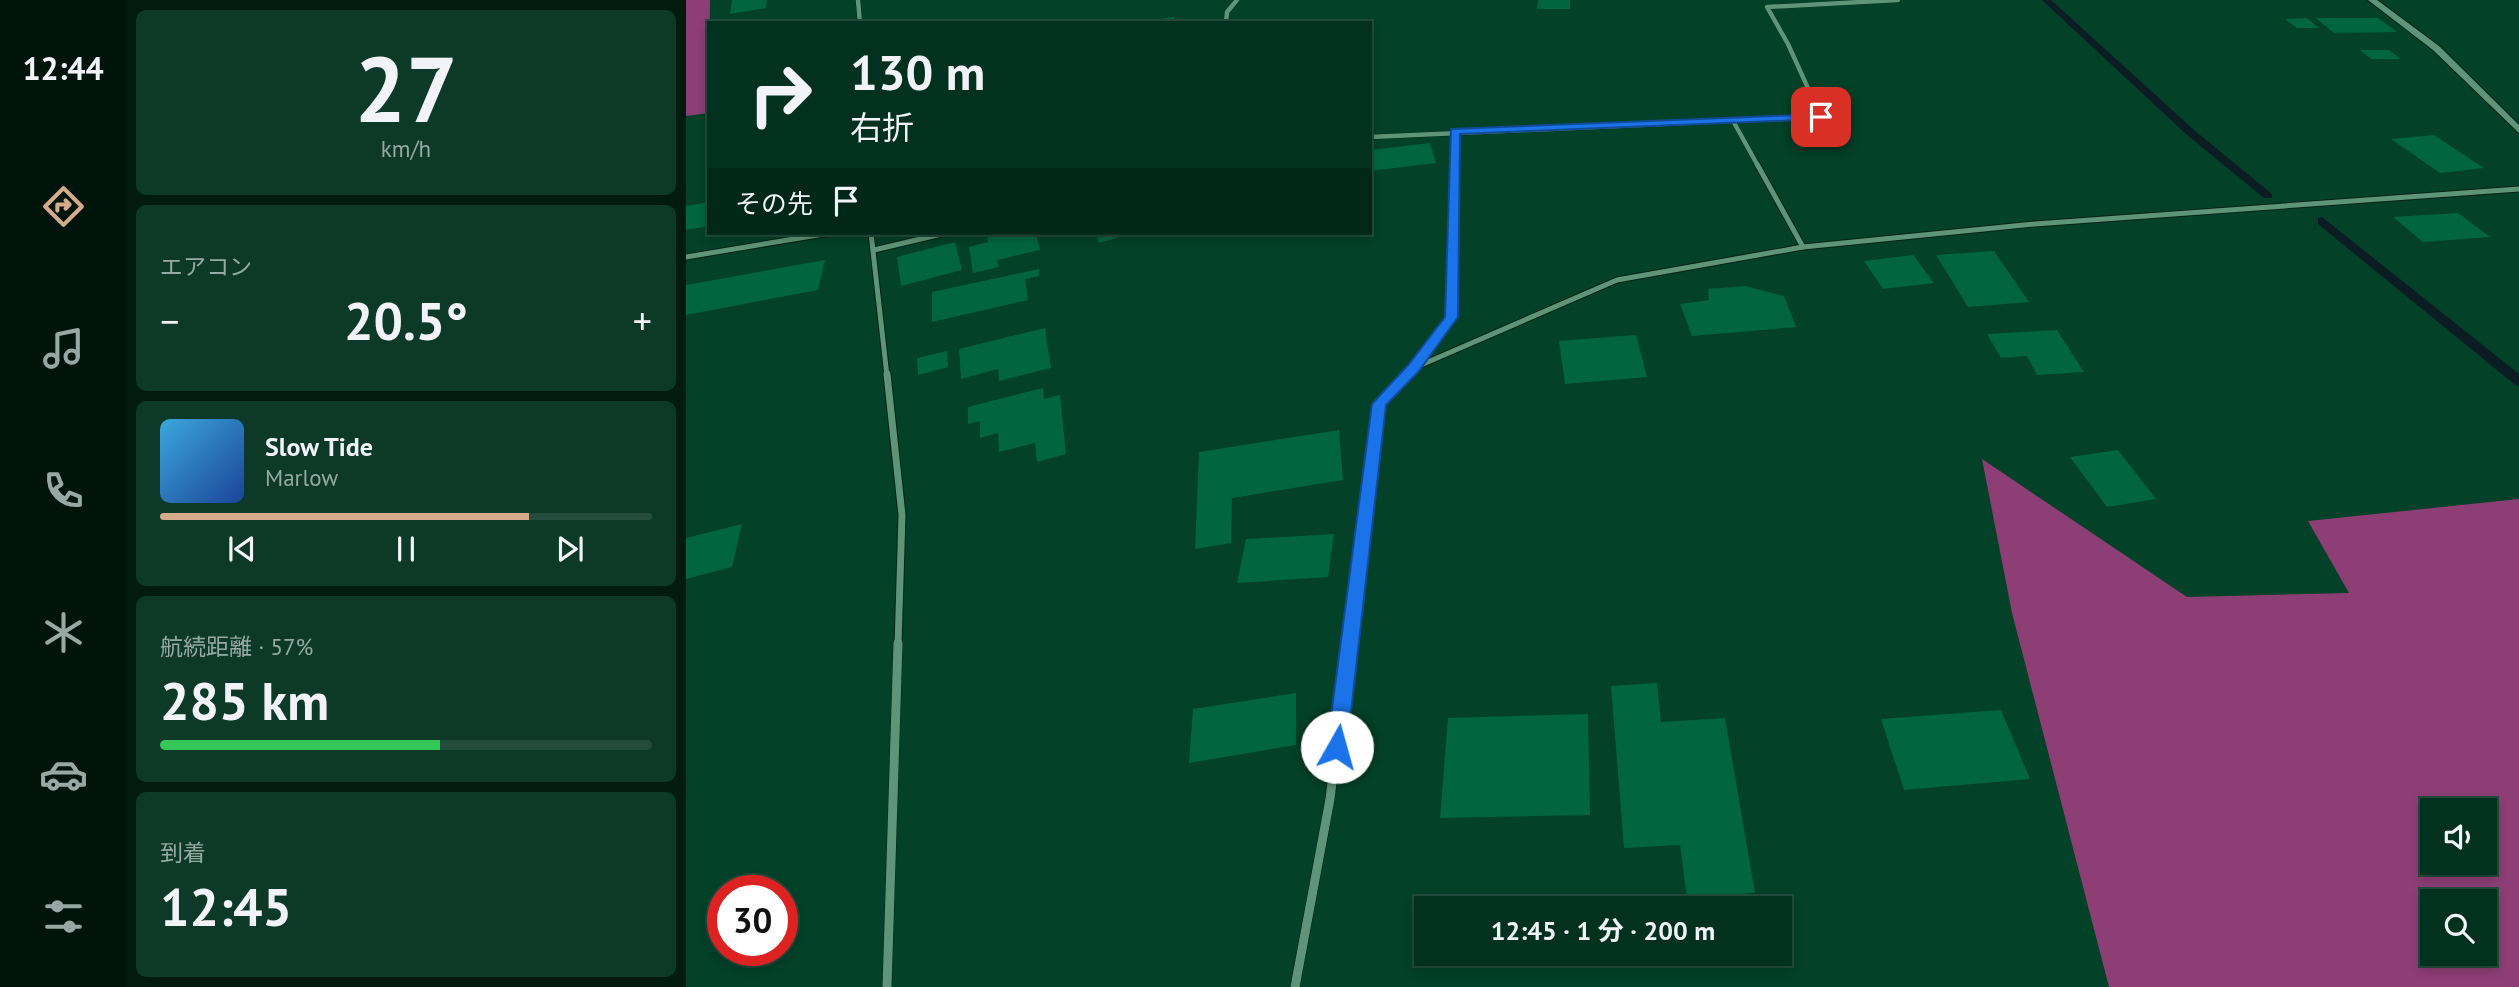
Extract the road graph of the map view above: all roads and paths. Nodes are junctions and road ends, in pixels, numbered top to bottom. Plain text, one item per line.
1 (858, 0) edge
2 (1237, 0) edge
3 (1898, 0) edge
4 (2372, 0) edge
5 (860, 21) edge
6 (1226, 21) edge
7 (1732, 119) junction
8 (2519, 130) edge
9 (1455, 131) junction
10 (1372, 137) edge
11 (2519, 189) edge
12 (819, 235) edge
13 (871, 235) edge
14 (938, 235) edge
15 (1803, 247) junction
16 (874, 250) junction
17 (686, 257) edge
18 (1414, 368) junction
19 (887, 987) edge
20 (1295, 987) edge

1 - 5 street
2 - 6 street
3 - 7 street
4 - 8 street
7 - 9 street
7 - 15 street
9 - 10 street
9 - 18 street
11 - 15 street
12 - 17 street
13 - 16 street
14 - 16 street
15 - 18 street
16 - 19 street
18 - 20 street

